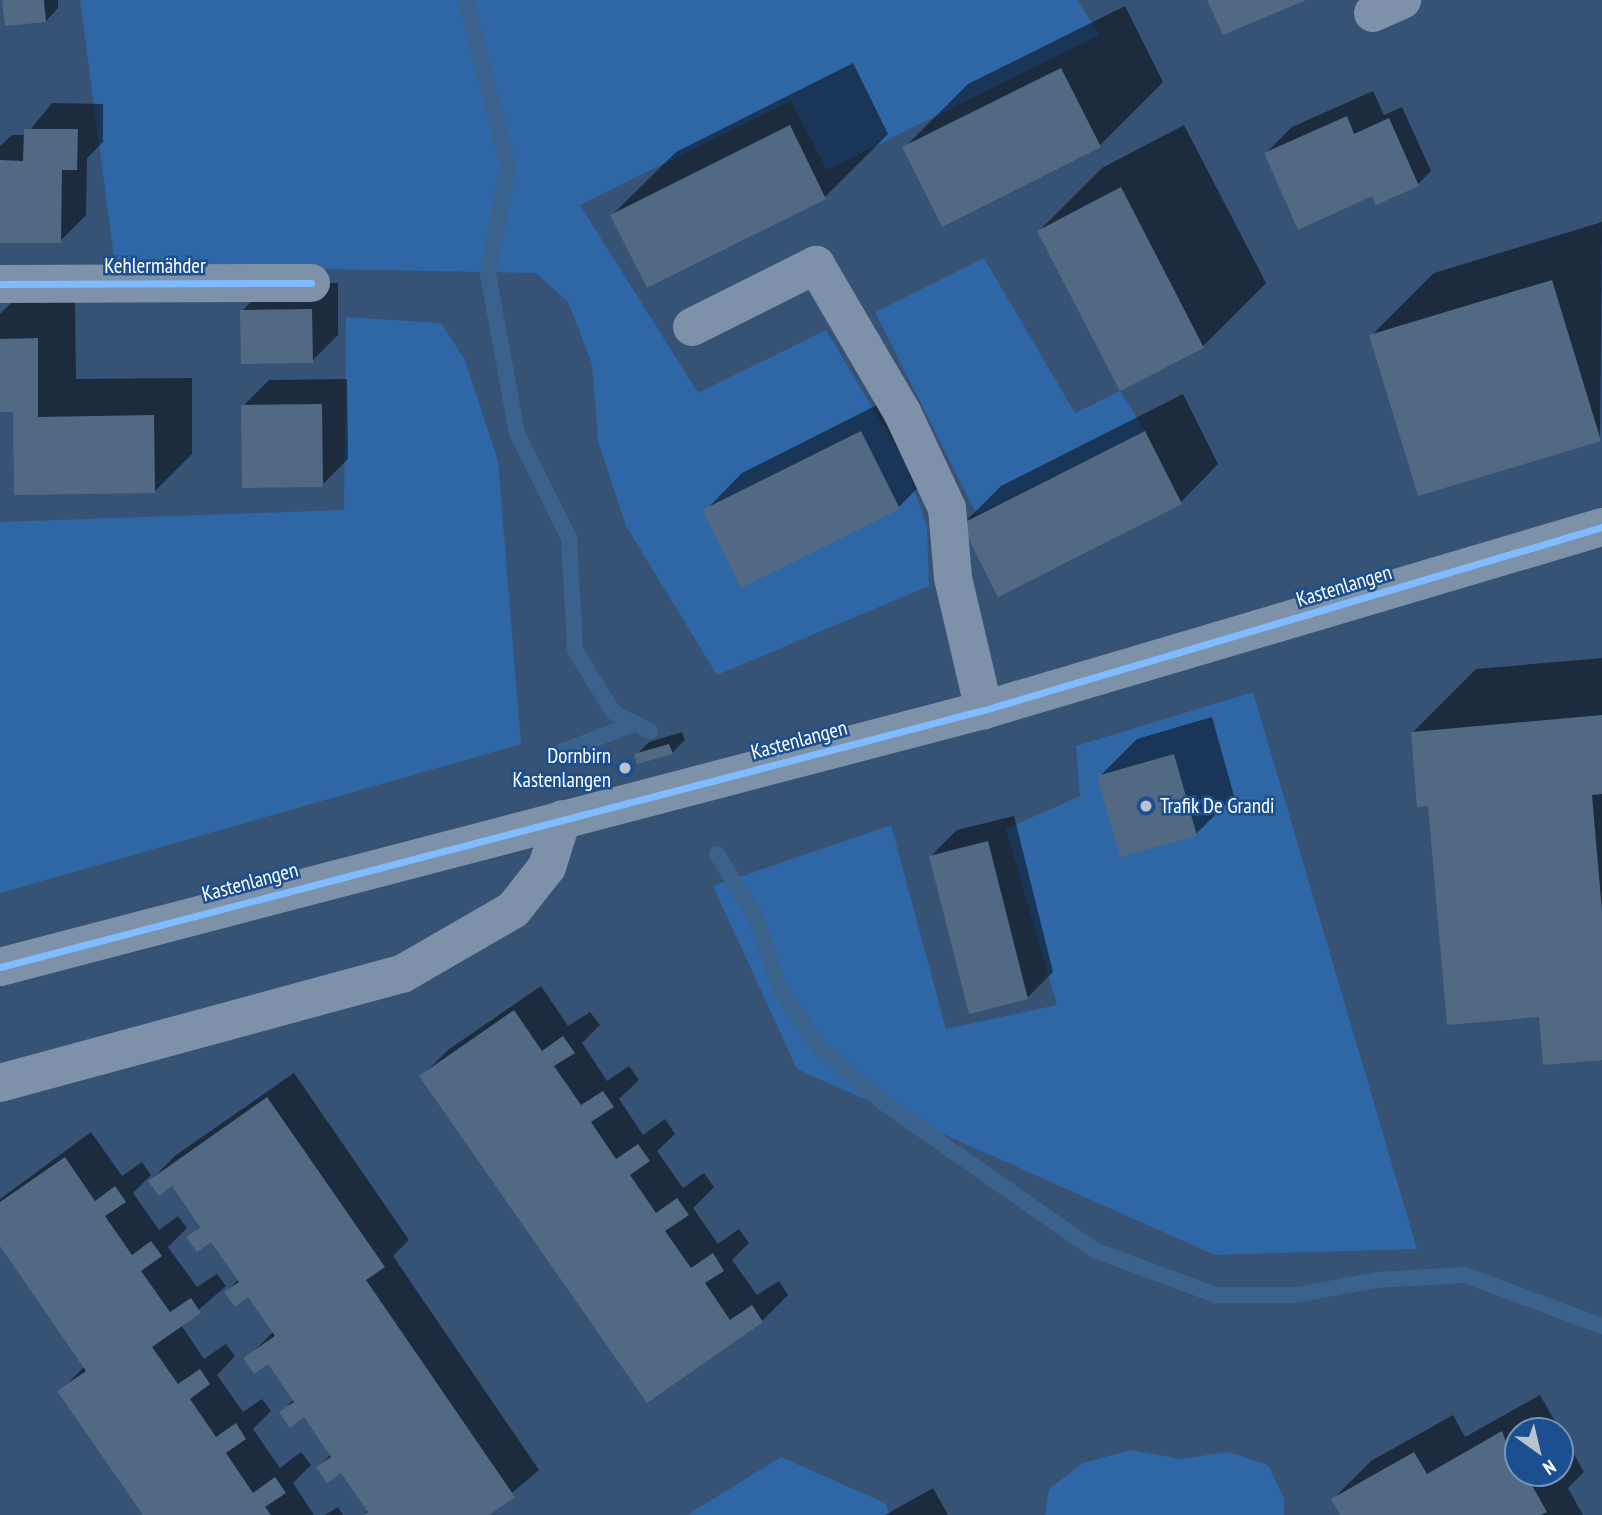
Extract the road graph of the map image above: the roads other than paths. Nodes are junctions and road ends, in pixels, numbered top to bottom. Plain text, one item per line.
1 (311, 283) dead end
2 (0, 284) edge
3 (692, 327) dead end
4 (1602, 527) edge
5 (984, 710) junction
6 (562, 819) junction
7 (0, 967) edge
8 (0, 1083) edge

1 - 2 street, Kehlermähder
3 - 5 street
4 - 5 street, Kastenlangen
5 - 6 street, Kastenlangen
6 - 7 street, Kastenlangen
6 - 8 street

